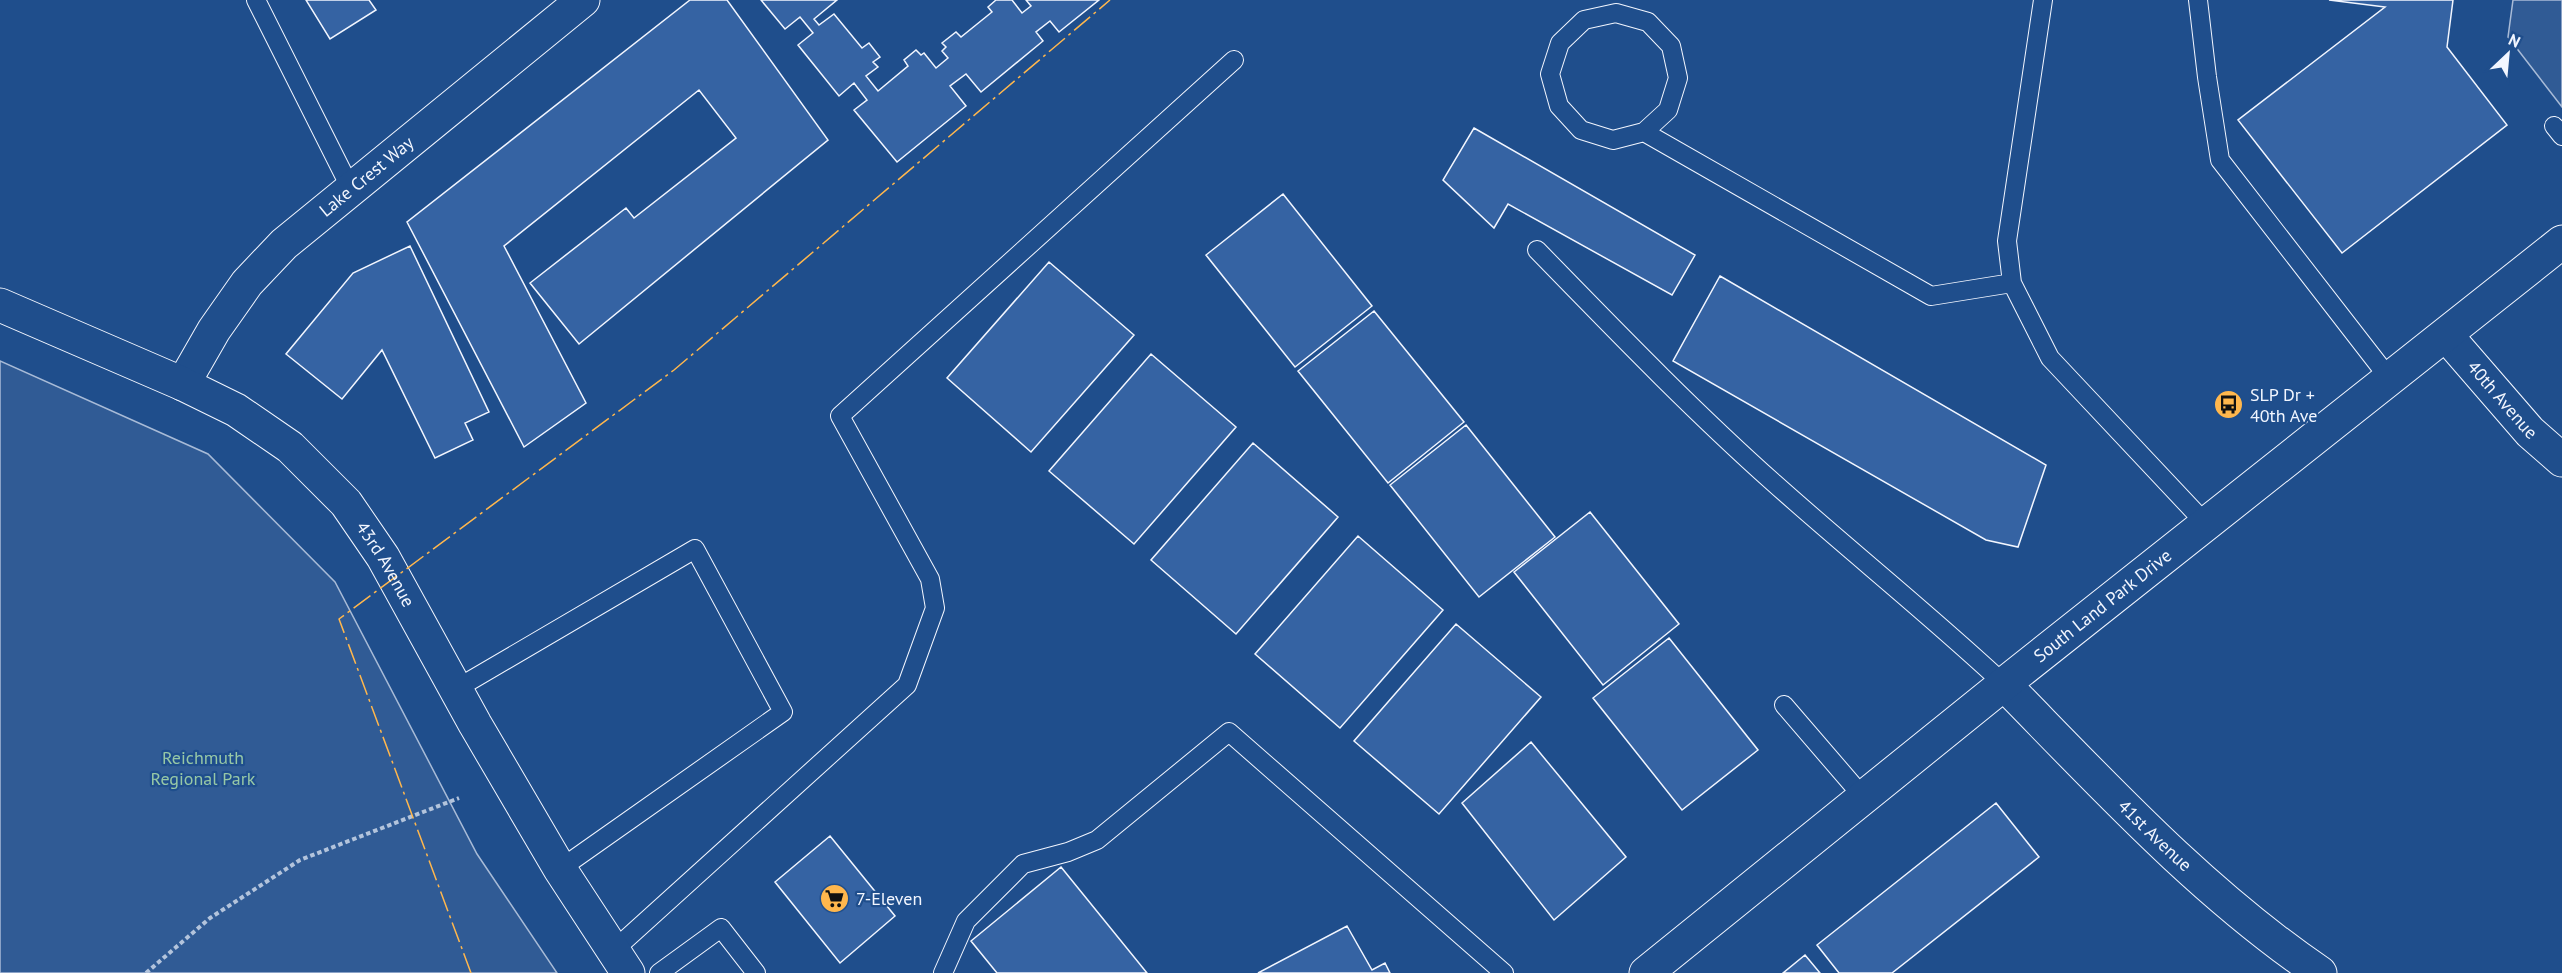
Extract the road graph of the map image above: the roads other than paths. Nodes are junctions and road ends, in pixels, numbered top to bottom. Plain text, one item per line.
1 (256, 0) edge
2 (583, 0) edge
3 (2043, 0) edge
4 (2198, 0) edge
5 (1234, 60) dead end
6 (1644, 132) junction
7 (351, 189) junction
8 (2562, 242) edge
9 (1537, 250) dead end
10 (2012, 283) junction
11 (0, 305) edge
12 (2446, 335) junction
13 (2389, 378) junction
14 (183, 384) junction
15 (2562, 460) edge
16 (2207, 525) junction
17 (2004, 684) junction
18 (456, 689) junction
19 (1784, 705) dead end
20 (1864, 798) junction
21 (560, 869) junction
22 (621, 962) edge
23 (659, 973) edge
24 (756, 973) edge
25 (943, 973) edge
26 (1504, 973) edge
27 (1646, 973) edge
28 (2320, 973) edge

1 - 7 lane
2 - 7 street, Lake Crest Way
3 - 10 lane
4 - 13 lane
5 - 22 lane
6 - 6 lane
6 - 10 lane
7 - 14 street, Lake Crest Way
8 - 12 street, South Land Park Drive
9 - 17 lane
10 - 16 lane
11 - 14 street, 43rd Avenue
12 - 13 street, South Land Park Drive
12 - 15 street, 40th Avenue
13 - 16 street, South Land Park Drive
14 - 18 street, 43rd Avenue
16 - 17 street, South Land Park Drive
17 - 20 street, South Land Park Drive
17 - 28 street, 41st Avenue
18 - 21 street, 43rd Avenue
18 - 21 lane
19 - 20 lane
20 - 27 street, South Land Park Drive
21 - 22 street, 43rd Avenue
23 - 24 lane
25 - 26 lane

